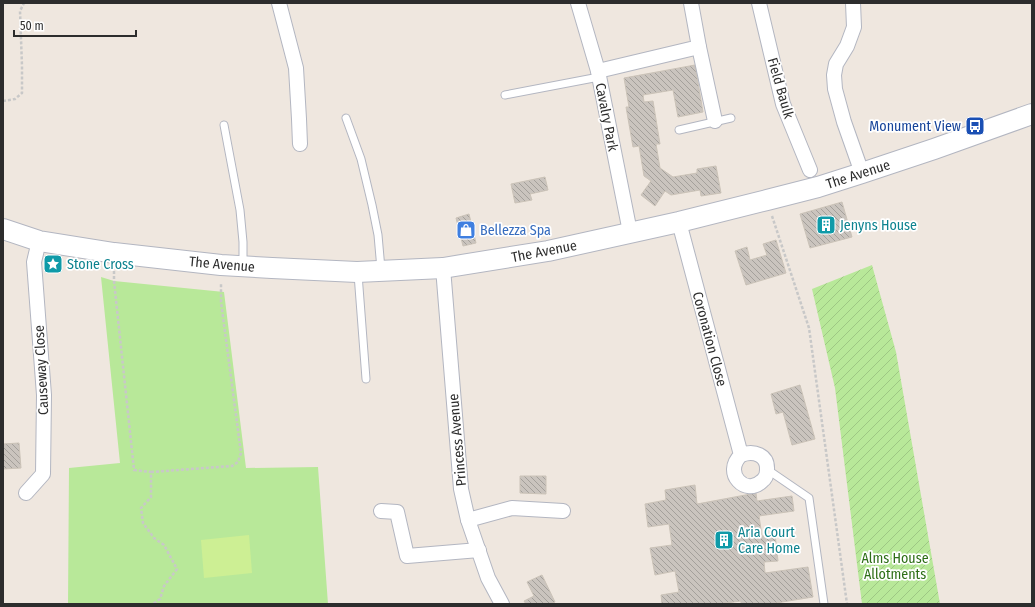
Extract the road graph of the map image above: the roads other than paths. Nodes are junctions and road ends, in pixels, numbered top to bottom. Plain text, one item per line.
1 (279, 3) edge
2 (578, 3) edge
3 (691, 3) edge
4 (759, 3) edge
5 (853, 3) edge
6 (699, 47) junction
7 (599, 74) junction
8 (505, 95) dead end
9 (1032, 114) edge
10 (346, 118) dead end
11 (731, 118) dead end
12 (715, 121) junction
13 (224, 125) dead end
14 (679, 130) dead end
15 (300, 144) dead end
16 (810, 170) dead end
17 (862, 173) junction
18 (678, 222) junction
19 (3, 229) edge
20 (630, 232) junction
21 (39, 241) junction
22 (243, 266) junction
23 (443, 268) junction
24 (381, 271) junction
25 (357, 272) junction
26 (366, 379) dead end
27 (741, 455) junction
28 (768, 470) junction
29 (26, 493) dead end
30 (381, 511) dead end
31 (563, 511) dead end
32 (468, 520) junction
33 (479, 550) junction
34 (502, 604) edge
35 (824, 604) edge

1 - 15 street
2 - 7 street, Cavalry Park
3 - 6 street
4 - 16 street, Field Baulk
5 - 17 street
6 - 7 street
6 - 12 street
7 - 8 lane
7 - 20 street, Cavalry Park
9 - 17 main road, The Avenue
10 - 24 lane
11 - 12 lane
12 - 14 lane
13 - 22 lane
17 - 18 main road, The Avenue
18 - 20 main road, The Avenue
18 - 27 street, Coronation Close
19 - 21 main road, The Avenue
20 - 23 main road, The Avenue
21 - 22 main road, The Avenue
21 - 29 street, Causeway Close
22 - 25 main road, The Avenue
23 - 24 main road, The Avenue
23 - 32 street, Princess Avenue
24 - 25 main road, The Avenue
25 - 26 lane
27 - 28 street
27 - 28 street
28 - 35 lane
30 - 33 street
31 - 32 street
32 - 33 street, Princess Avenue
33 - 34 street, Princess Avenue

